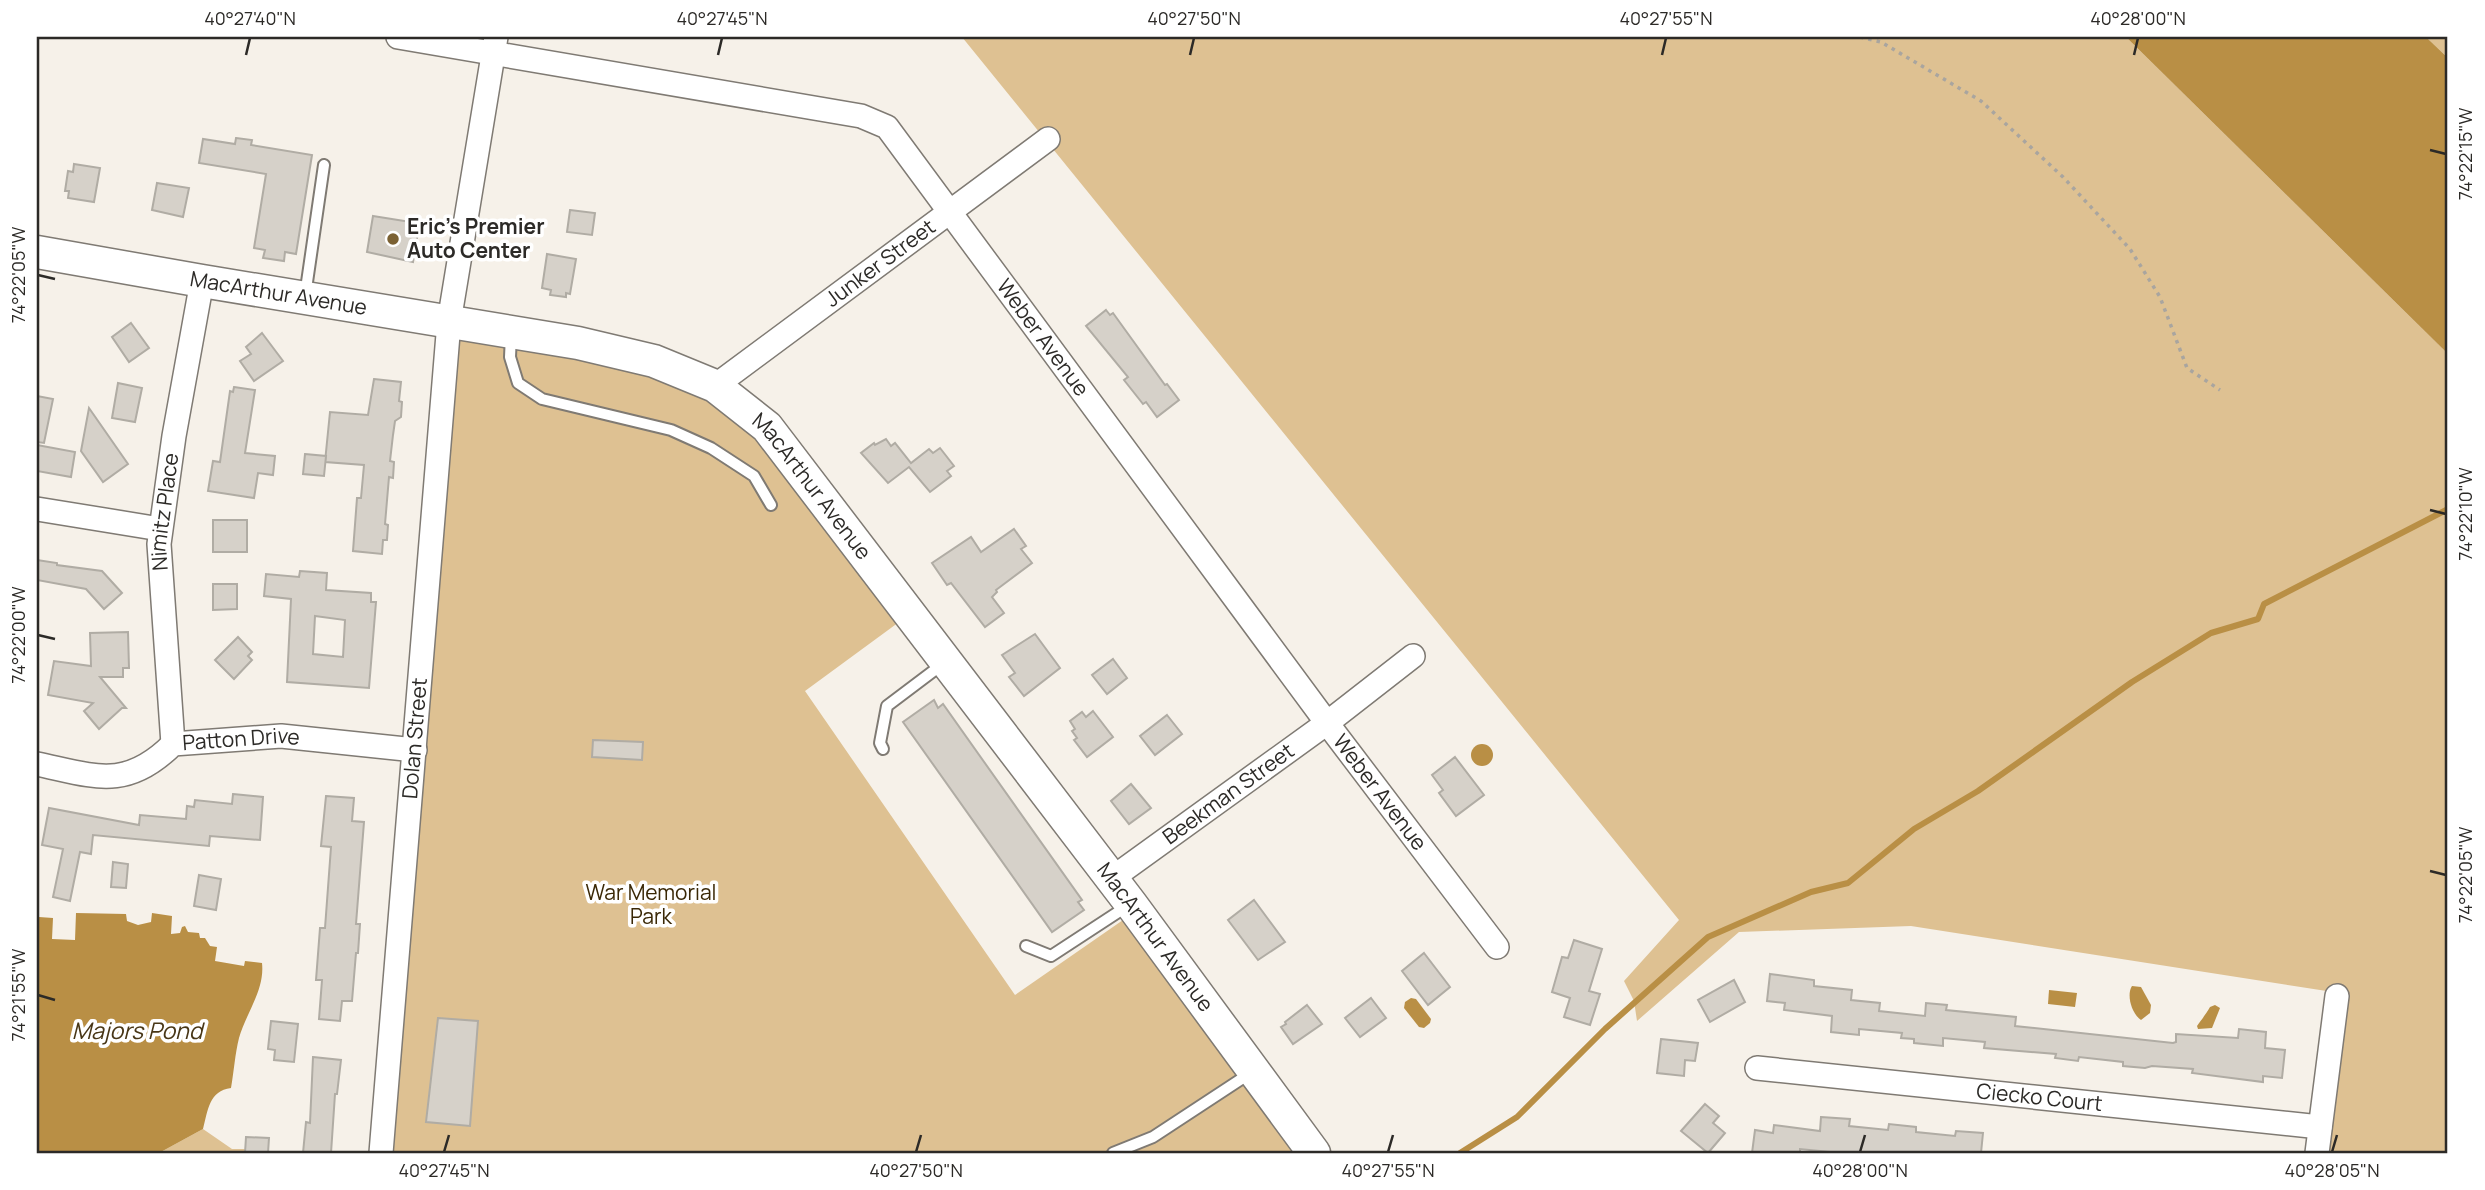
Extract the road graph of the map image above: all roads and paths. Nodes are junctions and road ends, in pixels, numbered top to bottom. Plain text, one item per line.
1 (398, 37) edge
2 (1860, 37) edge
3 (494, 45) edge
4 (1048, 139) dead end
5 (324, 164) dead end
6 (950, 214) junction
7 (37, 252) edge
8 (202, 281) junction
9 (304, 298) junction
10 (449, 323) junction
11 (511, 332) junction
12 (715, 386) junction
13 (2220, 390) dead end
14 (771, 505) dead end
15 (37, 509) edge
16 (160, 529) junction
17 (1413, 656) dead end
18 (946, 661) junction
19 (1327, 723) junction
20 (173, 744) junction
21 (883, 748) dead end
22 (415, 750) junction
23 (37, 764) edge
24 (1111, 879) junction
25 (1131, 904) junction
26 (1026, 946) dead end
27 (1497, 947) dead end
28 (2337, 996) dead end
29 (1756, 1068) dead end
30 (1254, 1072) junction
31 (2320, 1127) junction
32 (381, 1153) edge
33 (1113, 1153) edge
34 (1314, 1153) edge
35 (2318, 1153) edge

1 - 3 street, Weber Avenue
2 - 13 path
3 - 6 street, Weber Avenue
3 - 10 street, Dolan Street
4 - 6 street, Junker Street
5 - 9 lane
6 - 12 street, Junker Street
6 - 19 street, Weber Avenue
7 - 8 street, MacArthur Avenue
8 - 9 street, MacArthur Avenue
8 - 16 street, Nimitz Place
9 - 10 street, MacArthur Avenue
10 - 11 street, MacArthur Avenue
10 - 22 street, Dolan Street
11 - 12 street, MacArthur Avenue
11 - 14 lane
12 - 18 street, MacArthur Avenue
15 - 16 street
16 - 20 street, Nimitz Place
17 - 19 street, Beekman Street
18 - 21 lane
18 - 24 street, MacArthur Avenue
19 - 24 street, Beekman Street
19 - 27 street, Weber Avenue
20 - 22 street, Patton Drive
20 - 23 street, Patton Drive
22 - 32 street, Dolan Street
24 - 25 street, MacArthur Avenue
25 - 26 lane
25 - 30 street, MacArthur Avenue
28 - 31 street
29 - 31 street, Ciecko Court
30 - 33 lane
30 - 34 street, MacArthur Avenue
31 - 35 street

